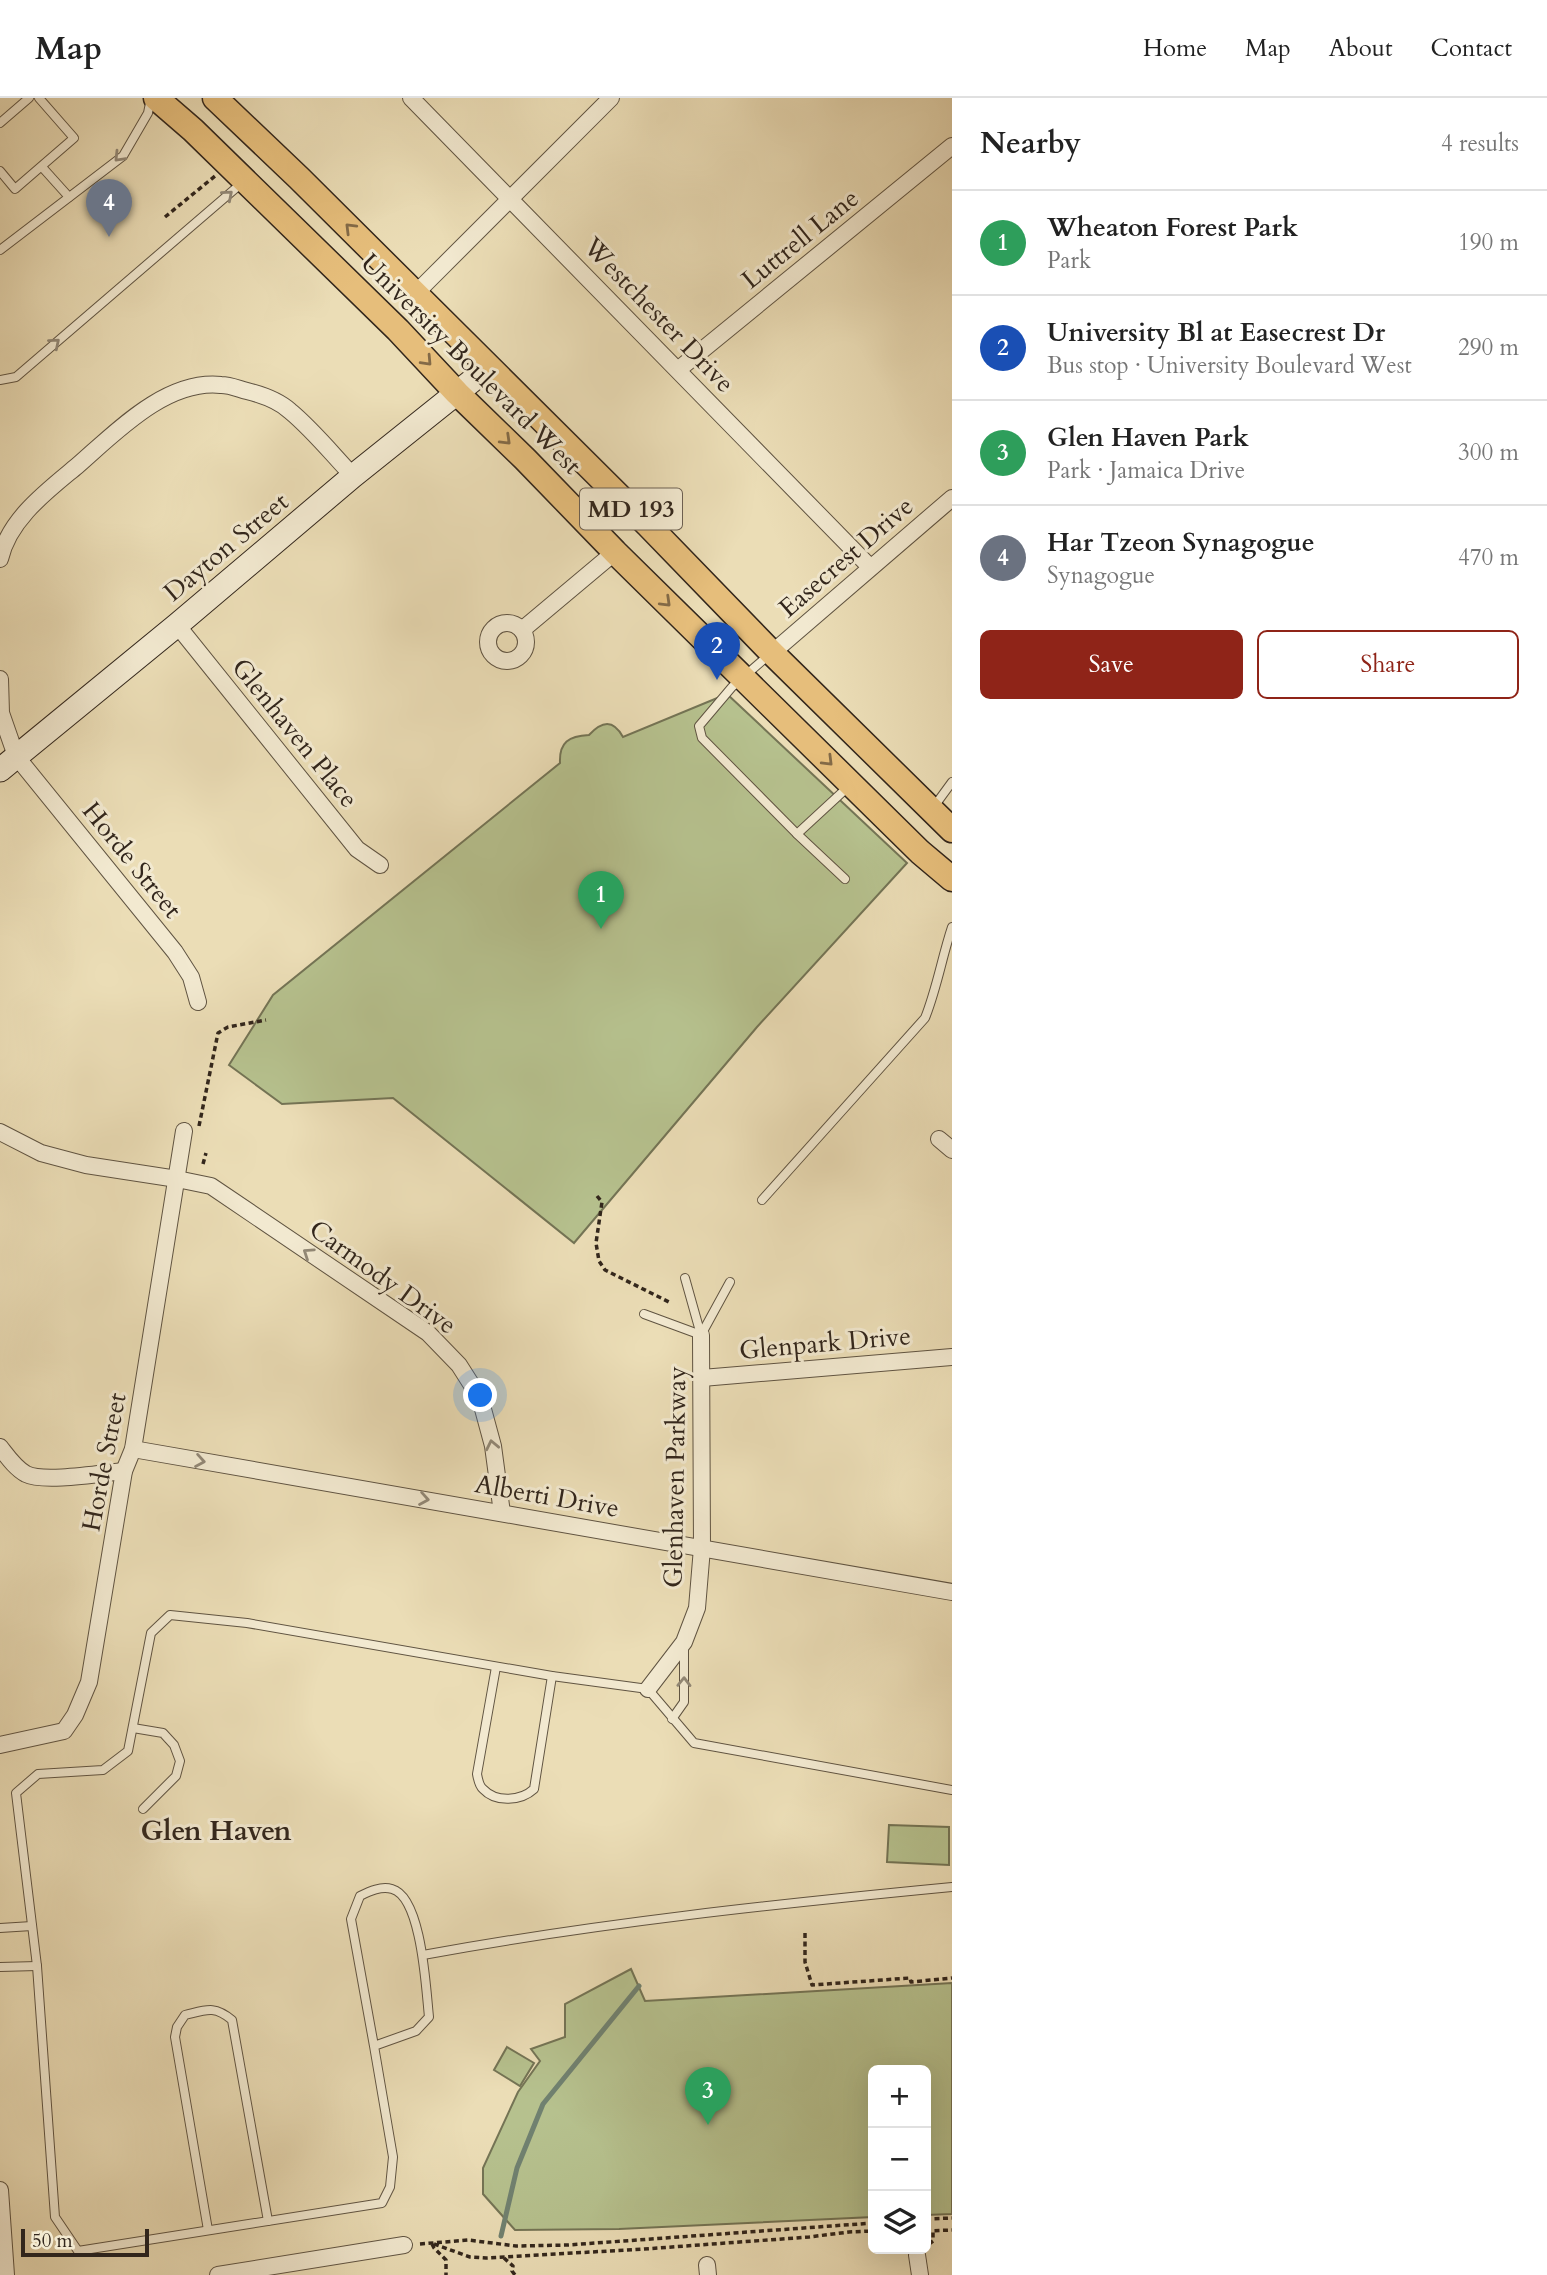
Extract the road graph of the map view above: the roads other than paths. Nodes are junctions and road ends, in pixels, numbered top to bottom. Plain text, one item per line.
1 (29, 98) edge
2 (39, 98) edge
3 (153, 98) edge
4 (215, 98) edge
5 (411, 98) edge
6 (611, 98) edge
7 (0, 123) edge
8 (952, 146) edge
9 (42, 167) junction
10 (0, 171) edge
11 (244, 181) junction
12 (69, 197) junction
13 (511, 199) junction
14 (0, 250) edge
15 (415, 294) junction
16 (488, 368) junction
17 (679, 369) junction
18 (0, 380) edge
19 (457, 393) junction
20 (353, 476) junction
21 (952, 498) edge
22 (615, 552) junction
23 (0, 559) edge
24 (870, 567) junction
25 (177, 625) junction
26 (522, 630) dead end
27 (772, 653) junction
28 (744, 677) junction
29 (0, 679) edge
30 (8, 763) edge
31 (952, 782) edge
32 (851, 784) junction
33 (932, 810) junction
34 (952, 830) edge
35 (797, 834) junction
36 (380, 865) dead end
37 (845, 879) dead end
38 (952, 879) edge
39 (952, 927) edge
40 (198, 1002) dead end
41 (0, 1132) edge
42 (190, 1132) road end
43 (939, 1139) dead end
44 (952, 1150) edge
45 (177, 1179) junction
46 (762, 1200) dead end
47 (685, 1279) dead end
48 (730, 1282) dead end
49 (644, 1314) dead end
50 (702, 1335) junction
51 (952, 1357) edge
52 (702, 1378) junction
53 (0, 1447) edge
54 (132, 1449) junction
55 (124, 1471) junction
56 (502, 1513) junction
57 (702, 1548) junction
58 (952, 1592) edge
59 (684, 1642) junction
60 (496, 1667) junction
61 (552, 1676) junction
62 (648, 1689) junction
63 (672, 1719) junction
64 (133, 1728) junction
65 (0, 1745) edge
66 (952, 1790) edge
67 (143, 1809) dead end
68 (952, 1887) edge
69 (32, 1926) junction
70 (0, 1928) edge
71 (423, 1955) junction
72 (37, 1966) junction
73 (0, 1967) edge
74 (374, 2046) junction
75 (0, 2190) edge
76 (268, 2221) junction
77 (208, 2231) junction
78 (404, 2245) road end
79 (917, 2255) dead end
80 (6, 2275) edge
81 (218, 2275) edge
82 (920, 2275) edge

1 - 7 lane
2 - 9 lane
3 - 11 main road, University Boulevard West / MD 193
3 -> 12 lane
15 -> 4 main road, University Boulevard West / MD 193
5 - 13 street, Westchester Drive
6 - 13 street
8 - 17 street, Luttrell Lane
9 - 10 lane
9 - 12 lane
18 -> 11 lane
11 -> 19 main road, University Boulevard West / MD 193
12 - 14 lane
13 - 15 street
13 - 17 street, Westchester Drive
15 - 16 main road, University Boulevard West / MD 193
16 - 19 street, Dayton Street
16 - 27 main road, University Boulevard West / MD 193
17 - 24 street, Westchester Drive
19 - 20 street, Dayton Street
19 -> 22 main road, University Boulevard West / MD 193
20 - 23 street
20 - 25 street, Dayton Street
21 - 24 street, Easecrest Drive
22 - 26 street
22 -> 28 main road, University Boulevard West / MD 193
24 - 27 street, Easecrest Drive
25 - 30 street, Dayton Street
25 - 36 street, Glenhaven Place
27 - 28 lane
27 - 33 main road, University Boulevard West / MD 193
28 -> 32 main road, University Boulevard West / MD 193
28 - 35 lane
29 - 30 street, Horde Street
30 - 40 street, Horde Street
31 - 33 lane
32 - 35 lane
32 - 38 main road, University Boulevard West / MD 193
33 - 34 main road, University Boulevard West / MD 193
35 - 37 lane
39 - 46 lane
41 - 45 street, Carmody Drive
42 - 45 street, Horde Street
43 - 44 street
45 - 54 street, Horde Street
56 -> 45 street, Carmody Drive
47 - 50 lane
48 - 50 lane
49 - 50 lane
50 - 52 street, Glenhaven Parkway
51 - 52 street, Glenpark Drive
52 - 57 street, Glenhaven Parkway
53 - 55 street
54 - 55 street, Horde Street
54 -> 56 street, Alberti Drive
55 - 65 street, Horde Street
56 - 57 street, Alberti Drive
57 - 58 street, Alberti Drive
57 - 59 street, Glenhaven Parkway
59 - 62 street, Glenhaven Parkway
63 -> 59 lane
60 - 61 lane
60 - 61 lane
60 - 64 lane
61 - 62 lane
62 - 63 lane
63 - 66 lane
64 - 67 lane
64 - 69 lane
68 - 71 lane
69 - 70 lane
69 - 72 lane
71 - 74 lane
71 - 74 lane
72 - 73 lane
72 - 77 lane
74 - 76 lane
75 - 80 street
76 - 77 lane
76 - 77 lane
78 - 81 street
79 - 82 street

